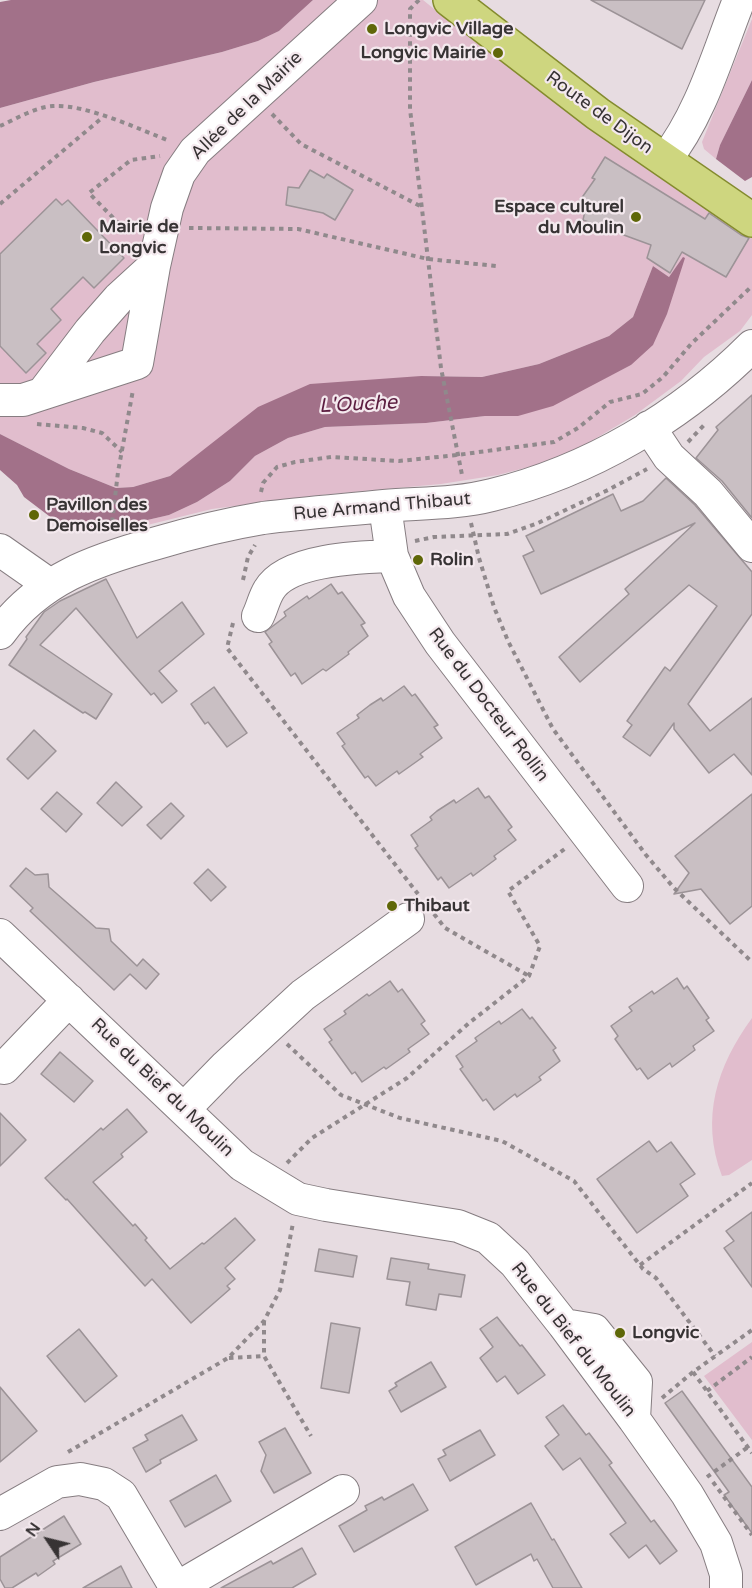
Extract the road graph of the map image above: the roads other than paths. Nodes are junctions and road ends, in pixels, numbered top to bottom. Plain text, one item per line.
1 (361, 0) edge
2 (450, 0) edge
3 (483, 0) edge
4 (739, 0) edge
5 (672, 152) junction
6 (752, 196) edge
7 (752, 220) edge
8 (154, 266) junction
9 (752, 346) edge
10 (43, 393) junction
11 (0, 400) edge
12 (650, 427) junction
13 (386, 506) junction
14 (752, 546) edge
15 (391, 548) junction
16 (0, 550) edge
17 (50, 585) junction
18 (247, 615) road end
19 (0, 633) edge
20 (627, 886) dead end
21 (420, 909) road end
22 (0, 935) edge
23 (69, 1000) junction
24 (4, 1068) dead end
25 (184, 1109) junction
26 (343, 1491) dead end
27 (0, 1514) edge
28 (176, 1588) edge
29 (726, 1588) edge

1 - 8 street, Allée de la Mairie
2 - 5 main road, Route de Dijon
3 - 5 main road, Route de Dijon
4 - 5 street
5 - 6 main road, Route de Dijon
5 - 7 main road, Route de Dijon
8 - 10 street
8 - 10 street, Allée de la Mairie
9 - 12 street, Rue Armand Thibaut
10 - 11 street
12 - 13 street, Rue Armand Thibaut
12 - 14 street
13 - 15 street, Rue du Docteur Rollin
13 - 17 street, Rue Armand Thibaut
15 - 18 street
15 - 20 street, Rue du Docteur Rollin
16 - 17 street
17 - 19 street, Rue Armand Thibaut
21 - 25 street
22 - 23 street, Rue du Bief du Moulin
23 - 24 street
23 - 25 street, Rue du Bief du Moulin
25 - 29 street, Rue du Bief du Moulin
26 - 28 street
27 - 28 street

